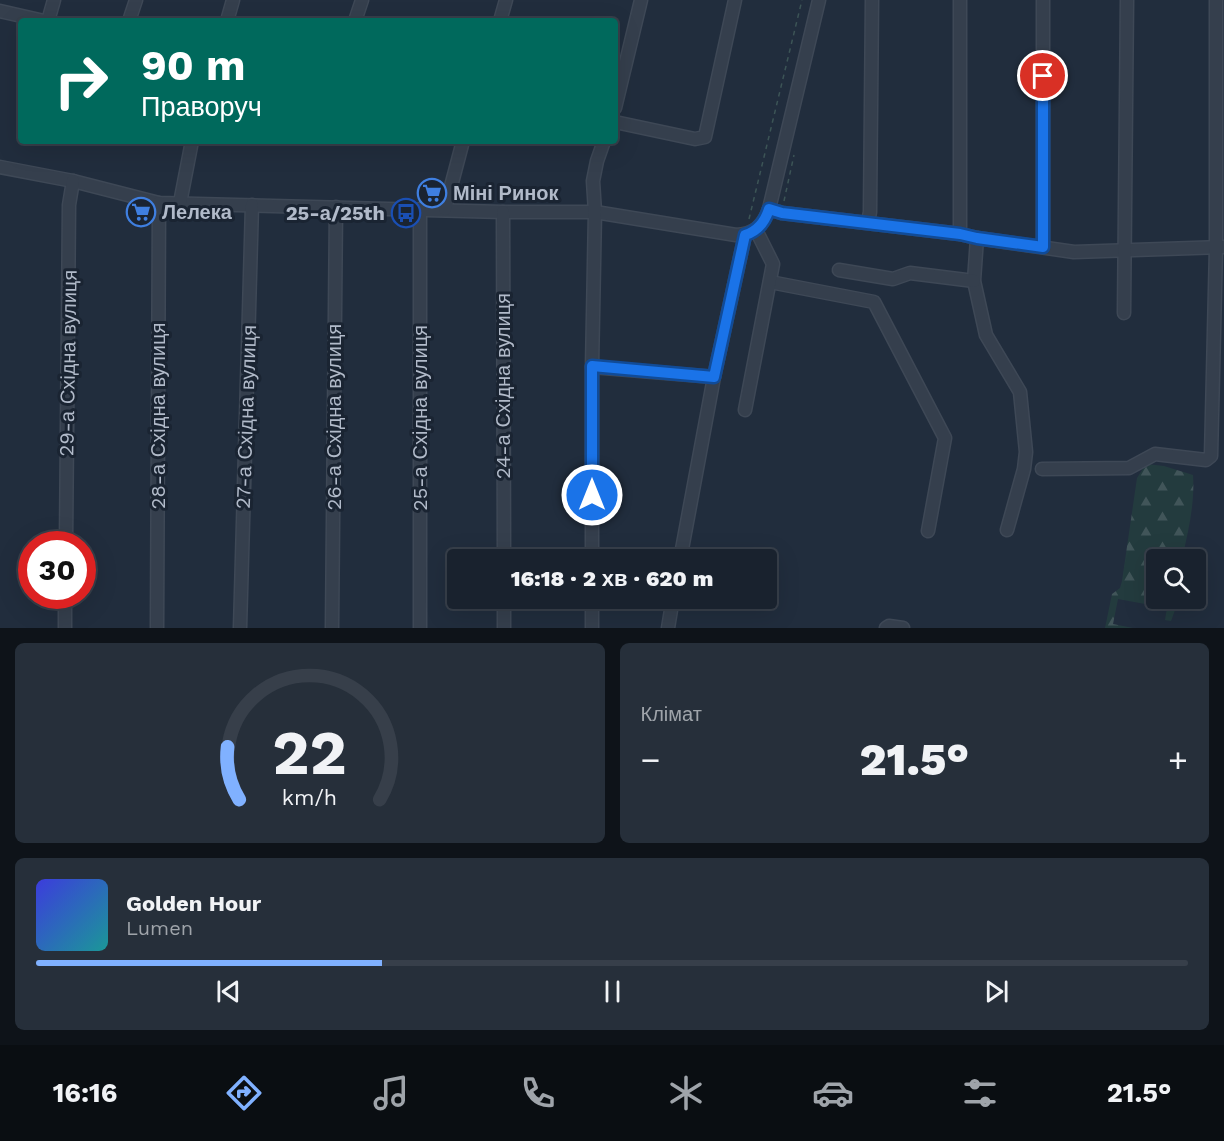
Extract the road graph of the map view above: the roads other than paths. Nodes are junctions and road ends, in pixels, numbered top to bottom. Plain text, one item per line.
1 (54, 0) edge
2 (136, 0) edge
3 (233, 0) edge
4 (362, 0) edge
5 (506, 0) edge
6 (641, 0) edge
7 (735, 0) edge
8 (819, 0) edge
9 (872, 0) edge
10 (960, 0) edge
11 (1043, 0) edge
12 (1127, 0) edge
13 (1216, 0) edge
14 (0, 11) edge
15 (32, 18) edge
16 (47, 18) edge
17 (130, 18) edge
18 (228, 18) edge
19 (356, 18) edge
20 (501, 18) edge
21 (618, 96) edge
22 (618, 123) edge
23 (191, 144) edge
24 (460, 144) edge
25 (603, 144) edge
26 (0, 167) edge
27 (73, 181) junction
28 (159, 203) junction
29 (180, 203) junction
30 (252, 205) junction
31 (336, 207) junction
32 (420, 209) junction
33 (445, 209) junction
34 (769, 209) junction
35 (503, 212) junction
36 (595, 212) junction
37 (868, 222) junction
38 (750, 232) junction
39 (960, 234) junction
40 (977, 238) junction
41 (1043, 247) junction
42 (1220, 247) edge
43 (1126, 251) junction
44 (839, 270) dead end
45 (974, 281) junction
46 (770, 282) junction
47 (1124, 313) dead end
48 (592, 366) junction
49 (714, 377) junction
50 (745, 410) dead end
51 (1042, 469) dead end
52 (1007, 530) dead end
53 (66, 531) edge
54 (928, 531) dead end
55 (504, 549) edge
56 (592, 549) edge
57 (682, 549) edge
58 (65, 609) edge
59 (504, 609) edge
60 (592, 609) edge
61 (671, 609) edge
62 (65, 628) edge
63 (157, 628) edge
64 (240, 628) edge
65 (332, 628) edge
66 (420, 628) edge
67 (504, 628) edge
68 (592, 628) edge
69 (668, 628) edge
70 (886, 628) edge
71 (903, 628) edge

1 - 16 street
2 - 17 street
3 - 18 street
4 - 19 street
5 - 20 street
6 - 21 street
7 - 22 street
8 - 34 street
9 - 37 street
10 - 39 street
11 - 41 street
12 - 43 street
13 - 42 street
14 - 15 street
23 - 29 street
24 - 33 street
25 - 36 street
26 - 27 street
27 - 28 street
27 - 53 street, 29-а Східна вулиця
28 - 29 street
28 - 63 street, 28-а Східна вулиця
29 - 30 street
30 - 31 street
30 - 64 street, 27-а Східна вулиця
31 - 32 street
31 - 65 street, 26-а Східна вулиця
32 - 33 street
32 - 66 street, 25-а Східна вулиця
33 - 35 street
34 - 37 street
34 - 38 street
35 - 36 street
35 - 55 street, 24-а Східна вулиця
36 - 38 street
36 - 48 street
37 - 39 street
38 - 46 street
38 - 49 street
39 - 40 street
40 - 41 street
40 - 45 street
41 - 43 street
42 - 43 street
42 - 51 street
43 - 47 street
44 - 45 street
45 - 52 street
46 - 50 street
46 - 54 street
48 - 49 street
48 - 56 street
49 - 57 street
58 - 62 street
59 - 67 street
60 - 68 street
61 - 69 street
70 - 71 street

